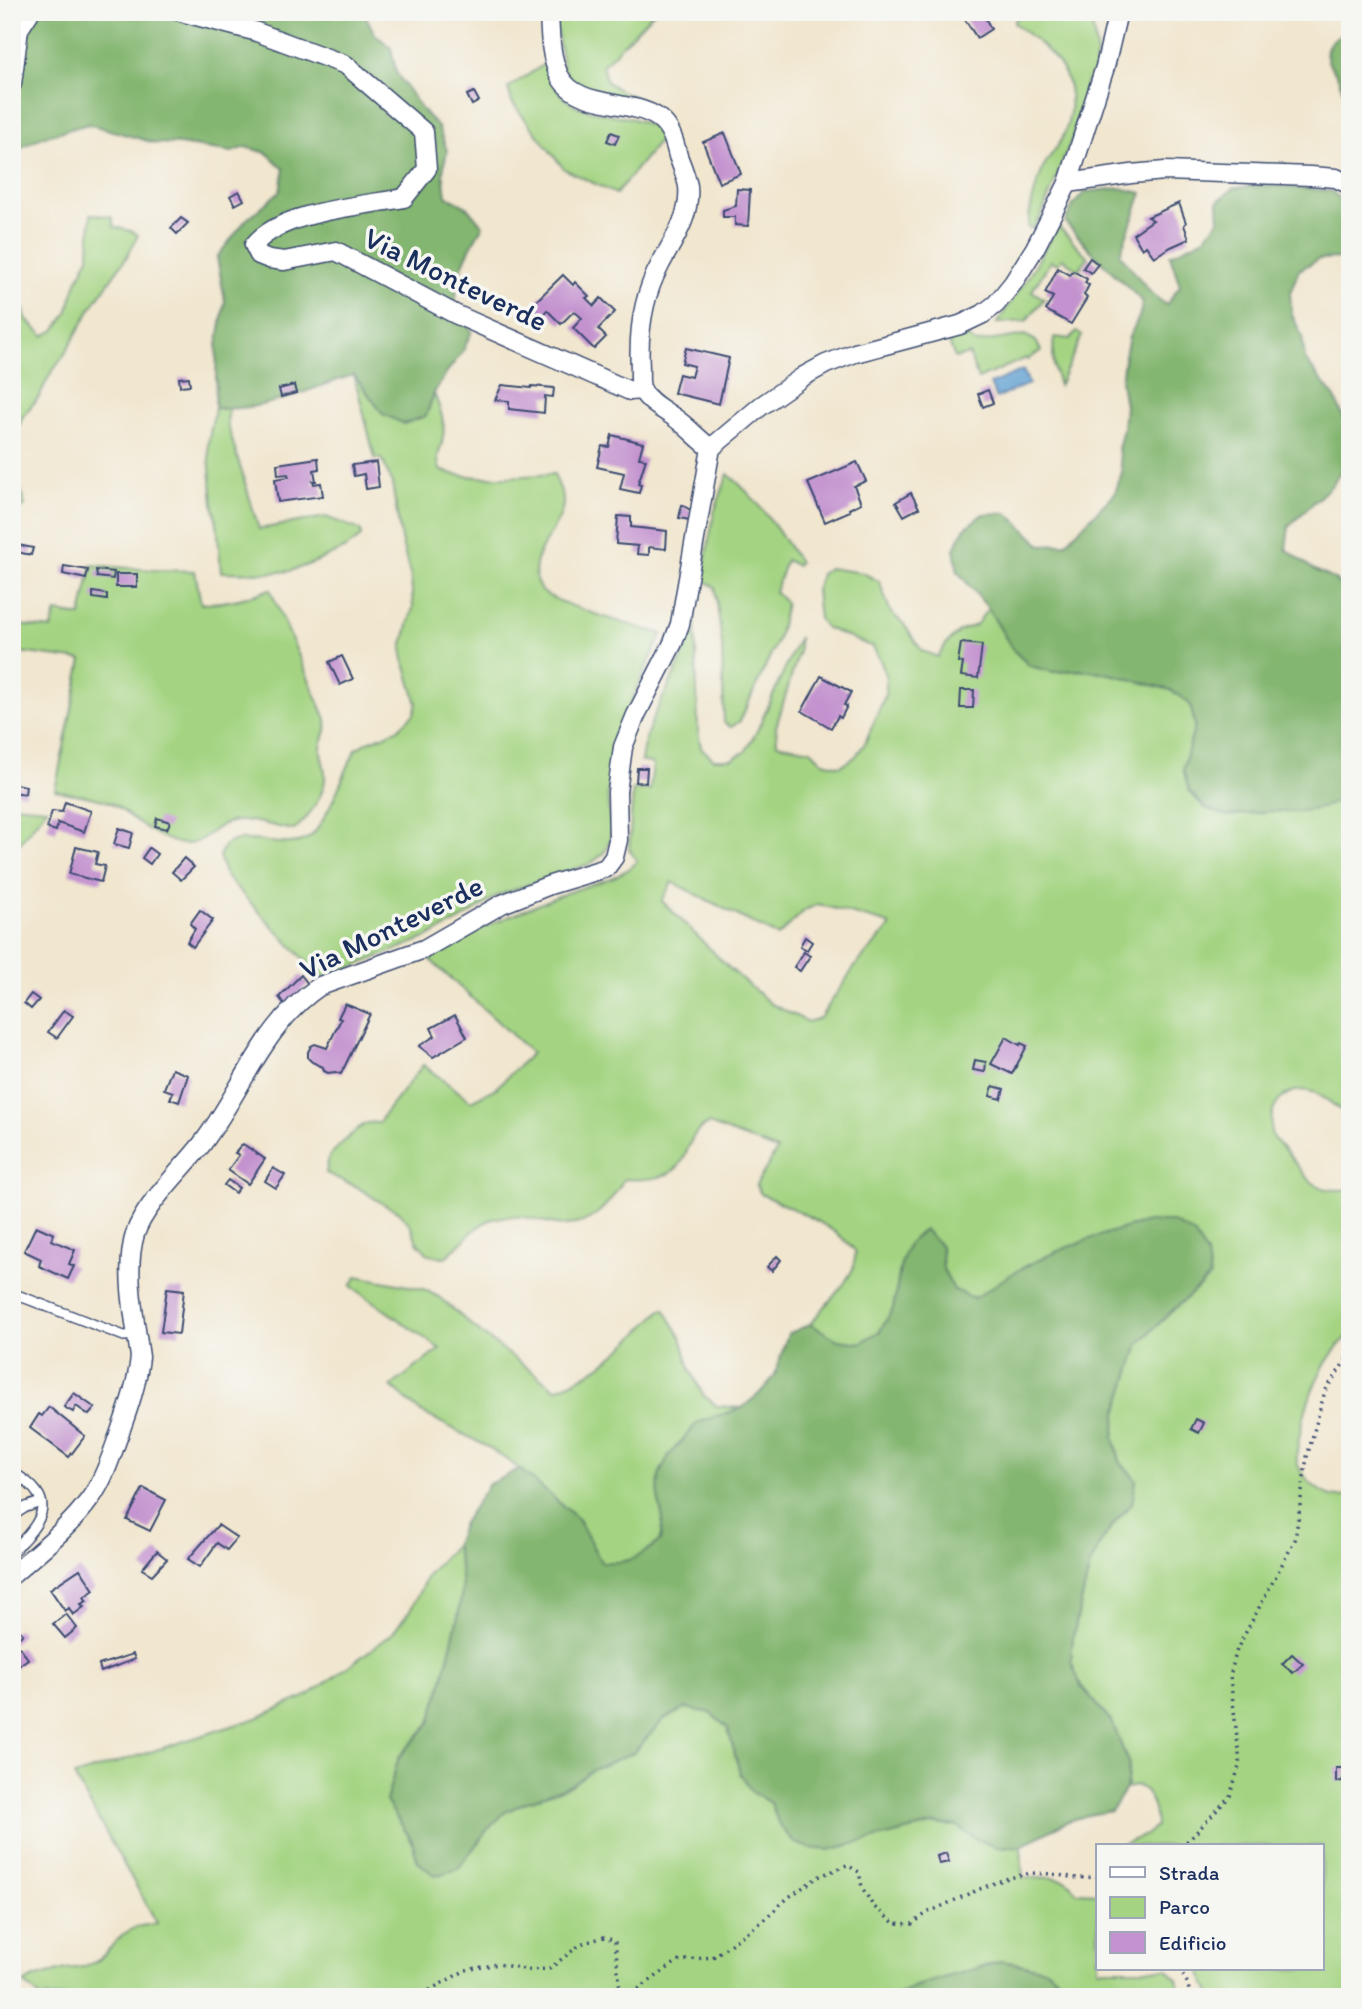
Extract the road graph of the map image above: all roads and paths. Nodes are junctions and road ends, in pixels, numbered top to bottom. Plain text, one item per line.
1 (30, 12) edge
2 (181, 12) edge
3 (549, 12) edge
4 (1118, 12) edge
5 (12, 84) edge
6 (1068, 183) junction
7 (1350, 185) edge
8 (642, 390) junction
9 (711, 448) junction
10 (12, 1293) edge
11 (137, 1335) junction
12 (1350, 1354) edge
13 (12, 1472) edge
14 (41, 1502) junction
15 (12, 1516) edge
16 (12, 1552) edge
17 (12, 1575) edge
18 (1184, 1844) edge
19 (1096, 1877) edge
20 (1180, 1970) edge
21 (630, 1996) edge
22 (417, 1997) edge
23 (1190, 1997) edge

1 - 5 street
2 - 8 street, Via Monteverde
3 - 8 street
4 - 6 street
6 - 7 street
6 - 9 street
8 - 9 street, Via Monteverde
9 - 11 street, Via Monteverde
10 - 11 lane
11 - 17 street, Via Monteverde
12 - 18 path
13 - 14 lane
14 - 15 lane
14 - 16 lane
19 - 21 path
20 - 23 path
21 - 22 path

